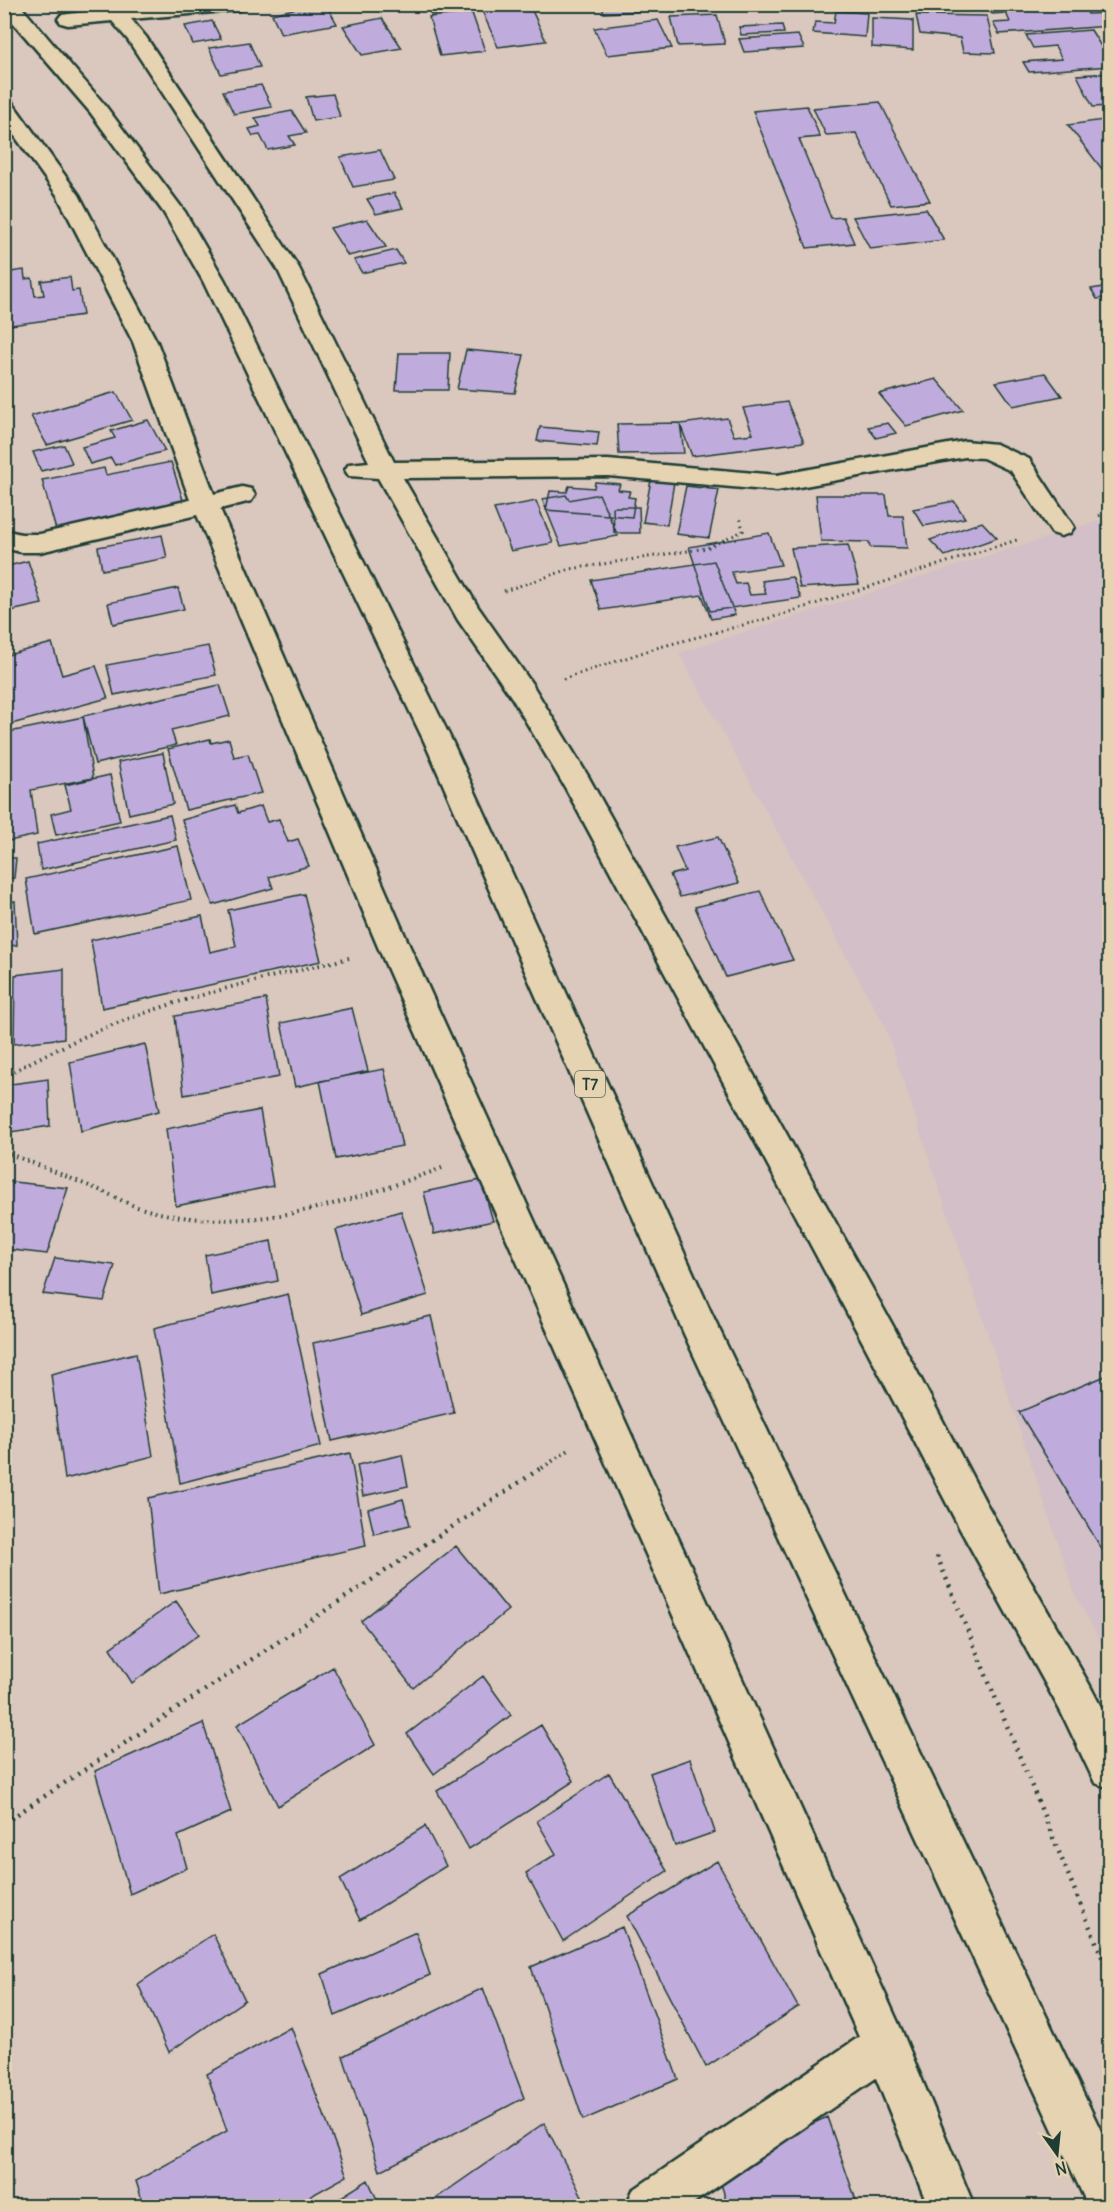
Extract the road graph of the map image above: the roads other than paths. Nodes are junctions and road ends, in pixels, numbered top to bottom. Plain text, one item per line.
1 (8, 4) edge
2 (238, 4) edge
3 (111, 9) edge
4 (68, 19) dead end
5 (4, 105) edge
6 (371, 469) junction
7 (242, 495) dead end
8 (205, 505) junction
9 (1061, 527) road end
10 (4, 539) edge
11 (1110, 1768) edge
12 (885, 2045) junction
13 (1110, 2202) edge
14 (649, 2206) edge
15 (951, 2206) edge

1 - 13 main road, T7
2 - 3 main road
3 - 4 main road
3 - 6 main road
5 - 8 main road
6 - 9 main road
6 - 11 main road
7 - 8 main road
8 - 10 main road
8 - 12 main road
12 - 14 main road
12 - 15 main road

